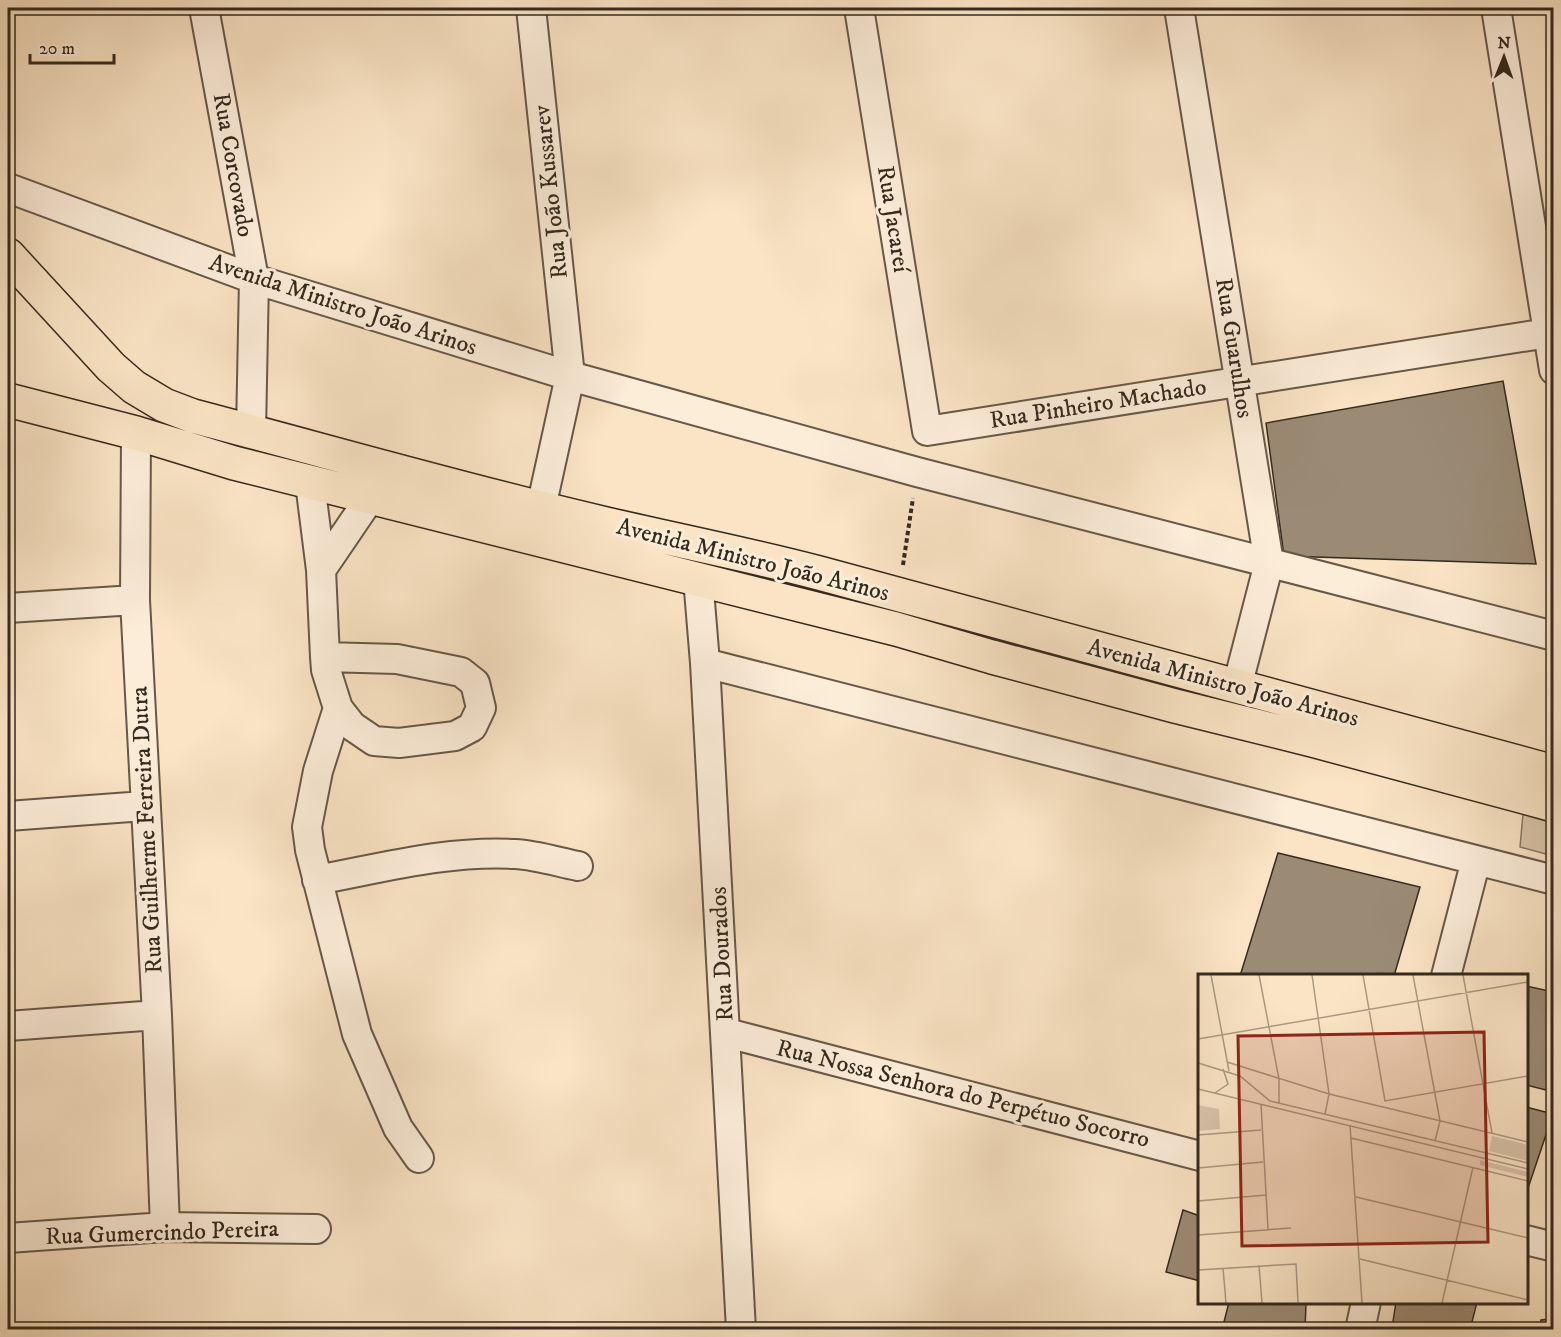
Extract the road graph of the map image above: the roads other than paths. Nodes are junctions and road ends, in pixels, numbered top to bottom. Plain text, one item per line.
1 (204, 8) edge
2 (531, 8) edge
3 (859, 8) edge
4 (1179, 8) edge
5 (1496, 8) edge
6 (8, 188) edge
7 (8, 255) edge
8 (254, 279) junction
9 (1551, 332) edge
10 (1554, 370) edge
11 (570, 376) junction
12 (1239, 381) junction
13 (8, 400) edge
14 (251, 431) junction
15 (927, 431) joint
16 (136, 433) junction
17 (310, 483) junction
18 (370, 498) junction
19 (541, 508) junction
20 (1269, 563) junction
21 (321, 570) junction
22 (698, 578) junction
23 (135, 600) junction
24 (8, 608) edge
25 (1554, 636) edge
26 (325, 657) junction
27 (705, 663) junction
28 (1237, 687) junction
29 (338, 708) junction
30 (1554, 772) edge
31 (144, 806) junction
32 (1554, 806) edge
33 (8, 816) edge
34 (1476, 860) junction
35 (578, 866) dead end
36 (317, 880) junction
37 (1554, 880) edge
38 (1446, 974) edge
39 (157, 1015) junction
40 (8, 1026) edge
41 (727, 1033) junction
42 (1198, 1155) edge
43 (419, 1158) dead end
44 (165, 1227) junction
45 (316, 1229) dead end
46 (8, 1238) edge
47 (1528, 1240) edge
48 (1554, 1247) edge
49 (1366, 1304) edge
50 (741, 1329) edge
51 (1360, 1329) edge

1 - 8 street, Rua Corcovado
2 - 11 street, Rua João Kussarev
3 - 15 street, Rua Jacareí
4 - 12 street, Rua Guarulhos
5 - 9 street
6 - 8 street, Avenida Ministro João Arinos
7 - 14 highway, Avenida Ministro João Arinos
8 - 11 street, Avenida Ministro João Arinos
8 - 14 street, Rua Corcovado
9 - 10 street
9 - 12 street, Rua Pinheiro Machado
11 - 19 street, Rua João Kussarev
11 - 20 street, Avenida Ministro João Arinos
12 - 15 street, Rua Pinheiro Machado
12 - 20 street, Rua Guarulhos
13 - 16 highway, Avenida Ministro João Arinos
14 - 19 highway, Avenida Ministro João Arinos
16 - 17 highway, Avenida Ministro João Arinos
16 - 23 street, Rua Guilherme Ferreira Dutra
17 - 18 highway, Avenida Ministro João Arinos
17 - 21 street
18 - 21 street
18 - 22 highway, Avenida Ministro João Arinos
19 - 28 highway, Avenida Ministro João Arinos
20 - 25 street, Avenida Ministro João Arinos
20 - 28 street, Rua Guarulhos
21 - 26 street
22 - 27 street, Rua Dourados
22 - 32 highway, Avenida Ministro João Arinos
23 - 24 street
23 - 31 street, Rua Guilherme Ferreira Dutra
26 - 29 street
26 - 29 street
27 - 34 street
27 - 41 street, Rua Dourados
28 - 30 highway, Avenida Ministro João Arinos
29 - 36 street
31 - 33 street
31 - 39 street, Rua Guilherme Ferreira Dutra
34 - 37 street
34 - 38 street
35 - 36 street
36 - 43 street
39 - 40 street
39 - 44 street, Rua Guilherme Ferreira Dutra
41 - 42 street, Rua Nossa Senhora do Perpétuo Socorro
41 - 50 street, Rua Dourados
44 - 45 street, Rua Gumercindo Pereira
44 - 46 street, Rua Gumercindo Pereira
47 - 48 street
49 - 51 street

